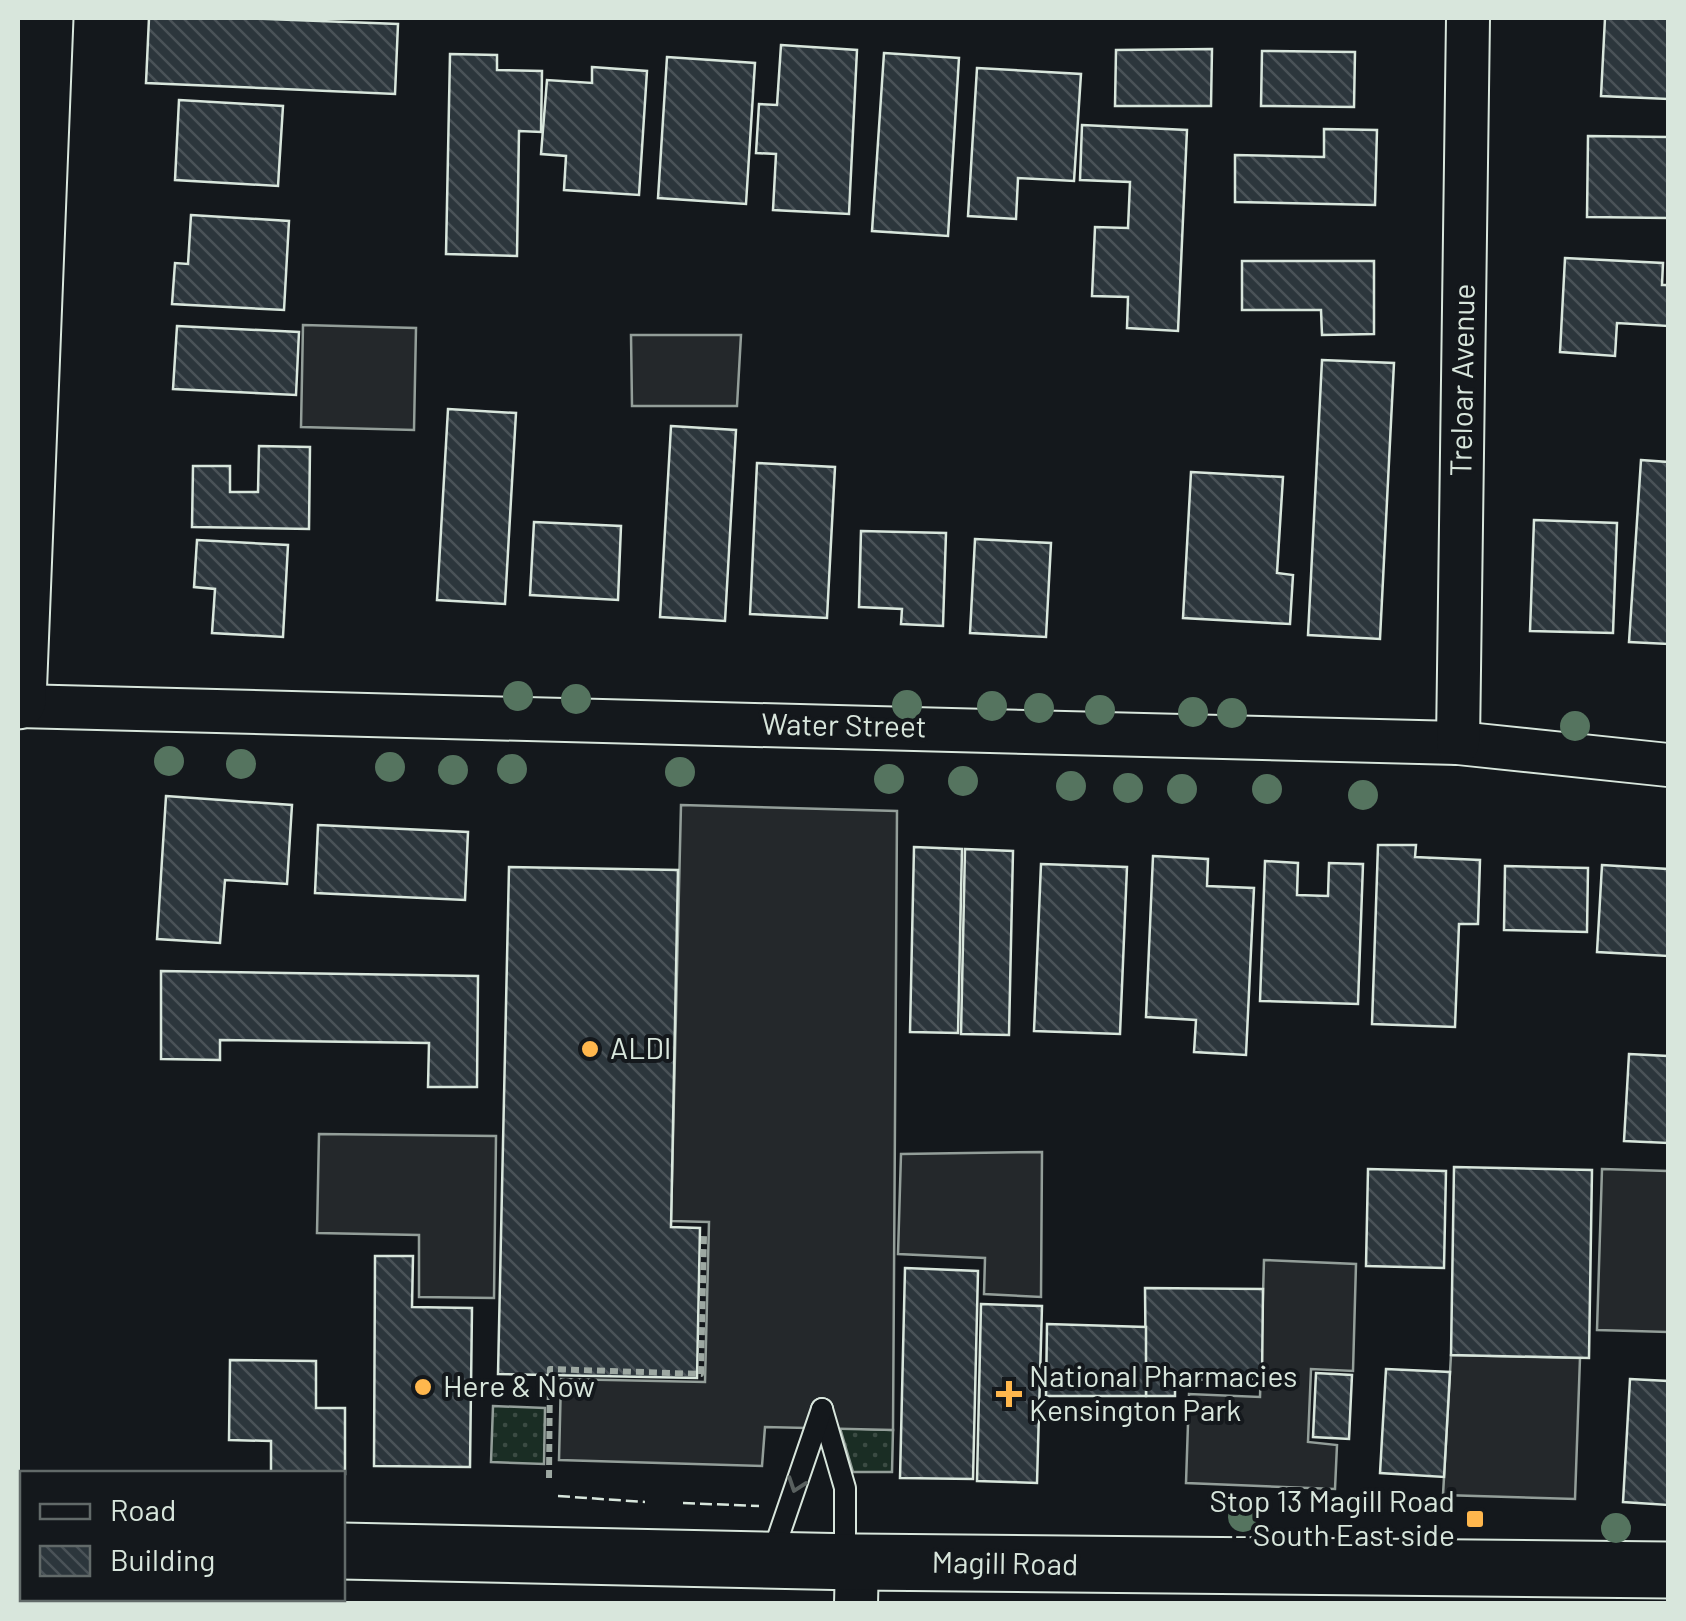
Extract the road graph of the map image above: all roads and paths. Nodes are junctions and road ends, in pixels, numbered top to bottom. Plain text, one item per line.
1 (45, 18) edge
2 (1468, 18) edge
3 (29, 154) edge
4 (18, 704) edge
5 (1458, 743) junction
6 (1668, 765) edge
7 (704, 1236) dead end
8 (549, 1478) dead end
9 (345, 1550) edge
10 (770, 1560) junction
11 (1668, 1570) edge
12 (852, 1576) edge

1 - 3 main road
2 - 5 street, Treloar Avenue
3 - 4 main road
4 - 5 street, Water Street
5 - 6 street, Water Street
7 - 8 path
9 - 10 main road, Magill Road
10 - 12 main road, Magill Road
12 -> 10 lane
11 - 12 main road, Magill Road

